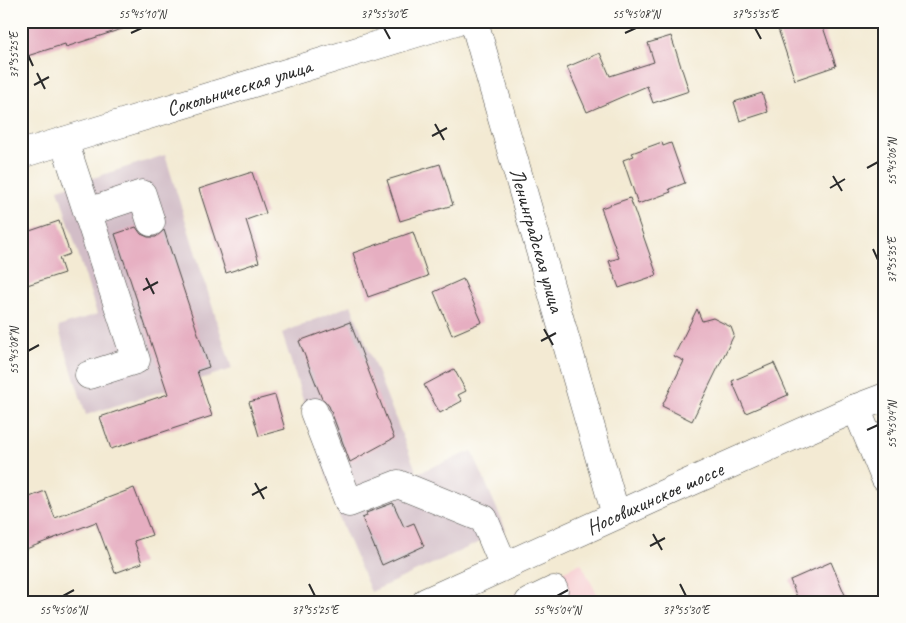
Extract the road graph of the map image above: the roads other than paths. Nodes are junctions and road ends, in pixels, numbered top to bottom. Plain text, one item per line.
1 (456, 21) edge
2 (474, 21) edge
3 (64, 141) junction
4 (21, 154) edge
5 (88, 212) junction
6 (151, 222) dead end
7 (90, 375) dead end
8 (885, 397) edge
9 (856, 408) junction
10 (314, 412) dead end
11 (885, 478) edge
12 (616, 515) junction
13 (504, 566) junction
14 (554, 590) dead end
15 (426, 602) edge
16 (529, 602) edge

1 - 3 street, Сокольническая улица
2 - 12 street, Ленинградская улица
3 - 4 street, Сокольническая улица
3 - 5 street
5 - 6 street
5 - 7 street
8 - 9 street, Носовихинское шоссе
9 - 11 street
9 - 12 street, Носовихинское шоссе
10 - 13 street
12 - 13 street, Носовихинское шоссе
13 - 15 street, Носовихинское шоссе
14 - 16 street

